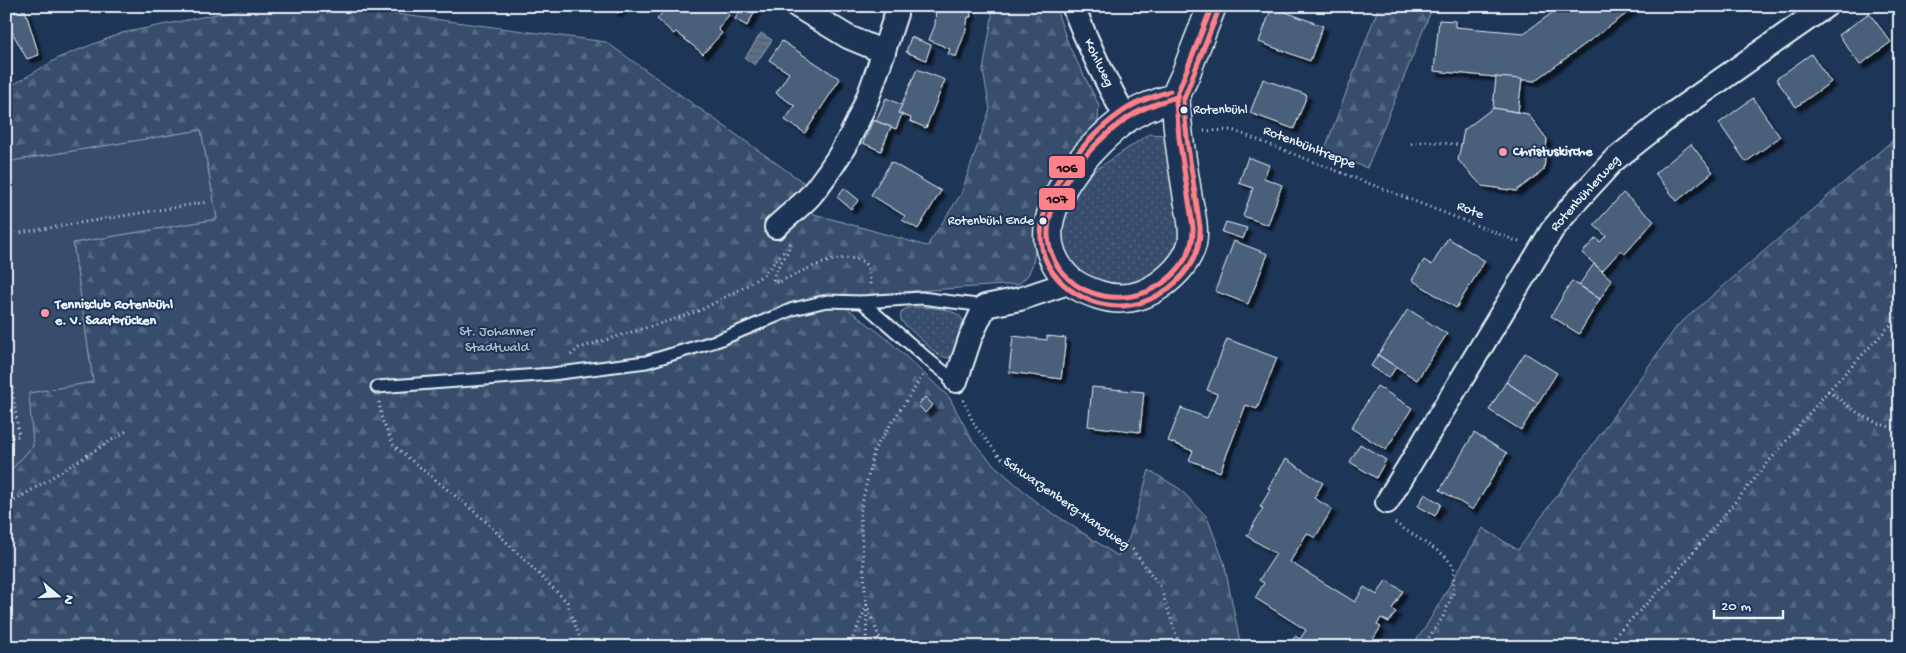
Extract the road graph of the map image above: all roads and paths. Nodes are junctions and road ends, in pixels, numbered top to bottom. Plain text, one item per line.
1 (798, 6) edge
2 (896, 6) edge
3 (1073, 6) edge
4 (1212, 6) edge
5 (1826, 6) edge
6 (884, 52) junction
7 (1176, 98) junction
8 (1126, 118) junction
9 (1217, 129) dead end
10 (1411, 144) dead end
11 (1461, 145) dead end
12 (1392, 192) joint
13 (207, 202) dead end
14 (795, 209) junction
15 (776, 227) dead end
16 (6, 235) edge
17 (1540, 250) junction
18 (789, 252) dead end
19 (1071, 282) junction
20 (866, 301) junction
21 (985, 306) junction
22 (1900, 315) edge
23 (6, 348) edge
24 (931, 362) junction
25 (552, 374) junction
26 (956, 381) junction
27 (377, 387) joint
28 (1828, 391) junction
29 (1900, 428) edge
30 (128, 430) dead end
31 (6, 438) edge
32 (1387, 502) dead end
33 (6, 506) edge
34 (1414, 535) dead end
35 (867, 605) junction
36 (583, 647) edge
37 (849, 647) edge
38 (866, 647) edge
39 (883, 647) edge
40 (1180, 647) edge
41 (1422, 647) edge
42 (1604, 647) edge

1 - 6 street
2 - 6 street
3 - 8 street, Kohlweg
4 - 7 street
5 - 17 street, Rotenbühlerweg
6 - 14 street
7 - 8 street
7 - 19 street
8 - 19 street
9 - 12 path, Rotenbühltreppe
10 - 11 path
12 - 17 path, Rote
13 - 16 path
14 - 15 street
14 - 25 path
17 - 32 street, Rotenbühlerweg
18 - 20 path
19 - 21 street
20 - 21 lane
20 - 24 lane
20 - 25 lane
21 - 26 street
22 - 28 path
23 - 31 path
24 - 26 lane
24 - 35 path
25 - 27 lane
26 - 40 path, Schwarzenberg-Hangweg
27 - 36 path
28 - 29 path
28 - 42 path
30 - 33 path
34 - 41 path
35 - 37 path
35 - 38 path
35 - 39 path

